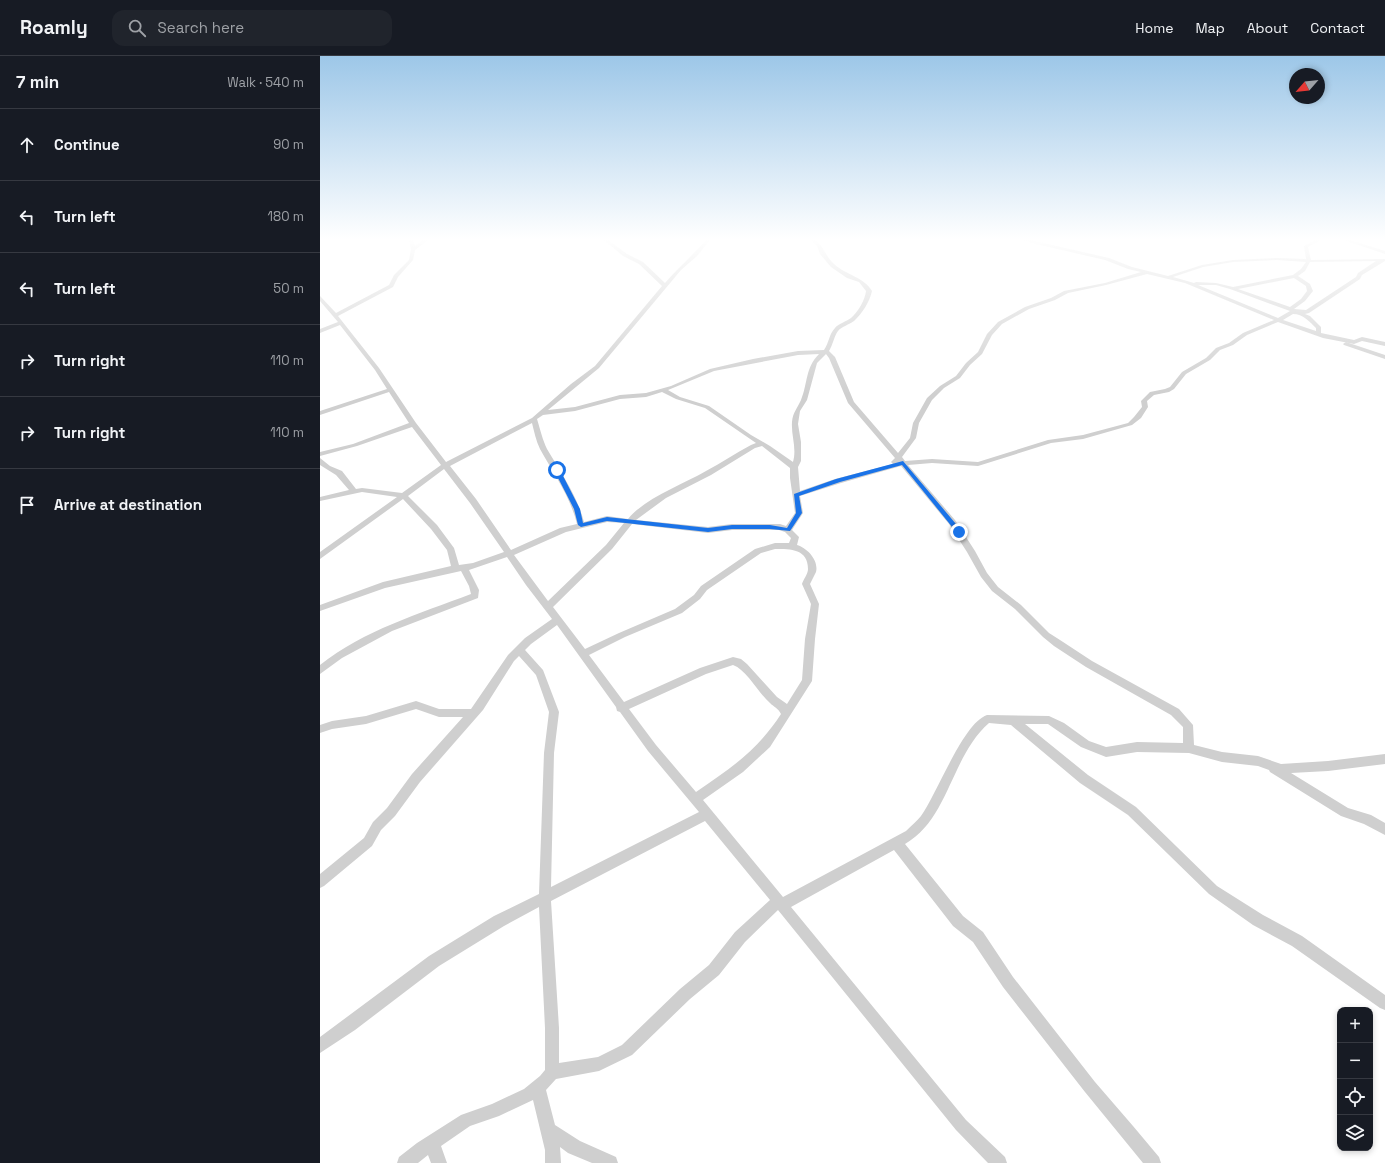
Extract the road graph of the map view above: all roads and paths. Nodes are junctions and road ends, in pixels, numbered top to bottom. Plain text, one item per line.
1 (382, 292) edge
2 (660, 292) edge
3 (869, 292) edge
4 (1068, 292) edge
5 (1210, 292) edge
6 (1225, 292) edge
7 (1242, 292) edge
8 (1310, 292) edge
9 (1336, 292) edge
10 (1218, 295) junction
11 (320, 298) edge
12 (1291, 310) junction
13 (1299, 313) junction
14 (338, 319) junction
15 (1278, 319) junction
16 (320, 331) edge
17 (1318, 334) junction
18 (1385, 344) edge
19 (824, 352) junction
20 (1385, 357) edge
21 (390, 390) junction
22 (662, 390) junction
23 (320, 413) edge
24 (543, 413) junction
25 (534, 419) junction
26 (413, 424) junction
27 (757, 444) junction
28 (320, 454) edge
29 (320, 460) edge
30 (898, 462) junction
31 (444, 466) junction
32 (794, 467) junction
33 (354, 491) junction
34 (403, 495) junction
35 (796, 495) junction
36 (320, 500) edge
37 (631, 521) junction
38 (581, 525) junction
39 (788, 530) junction
40 (792, 546) junction
41 (510, 553) junction
42 (320, 556) edge
43 (460, 569) junction
44 (548, 607) junction
45 (320, 608) edge
46 (558, 620) junction
47 (520, 650) junction
48 (583, 654) junction
49 (320, 670) edge
50 (621, 708) junction
51 (473, 713) junction
52 (786, 714) junction
53 (1010, 720) junction
54 (320, 729) edge
55 (1189, 748) junction
56 (1385, 759) edge
57 (1269, 766) junction
58 (695, 800) junction
59 (708, 814) junction
60 (1385, 828) edge
61 (896, 843) junction
62 (320, 882) edge
63 (545, 897) junction
64 (780, 903) junction
65 (1385, 1003) edge
66 (320, 1046) edge
67 (552, 1072) junction
68 (538, 1087) junction
69 (548, 1130) junction
70 (432, 1143) junction
71 (405, 1163) edge
72 (439, 1163) edge
73 (553, 1163) edge
74 (610, 1163) edge
75 (999, 1163) edge
76 (1153, 1163) edge

1 - 14 street
2 - 24 street
3 - 19 street
4 - 30 street
5 - 10 street
6 - 10 street
7 - 12 street
8 - 12 street
9 - 13 street
10 - 15 street
11 - 14 street
12 - 13 street
13 - 15 street
13 - 17 street
14 - 16 street
14 - 21 street
15 - 17 street
15 - 30 street
17 - 18 street
17 - 20 street
19 - 22 street
19 - 30 street
19 - 32 street
21 - 23 street
21 - 26 street
22 - 24 street
22 - 27 street
24 - 25 street
25 - 31 street
25 - 38 street
26 - 28 street
26 - 31 street
27 - 32 street
27 - 37 street
29 - 33 street
30 - 35 street
30 - 55 street
31 - 34 street
31 - 41 street
32 - 35 street
33 - 34 street
33 - 36 street
34 - 42 street
34 - 43 street
35 - 39 street
37 - 38 street
37 - 39 street
37 - 44 street
38 - 41 street
39 - 40 street
40 - 48 street
40 - 52 street
41 - 43 street
41 - 44 street
43 - 45 street
43 - 49 street
44 - 46 street
46 - 47 street
46 - 48 street
47 - 51 street
47 - 63 street
48 - 50 street
50 - 52 street
50 - 58 street
51 - 54 street
51 - 62 street
52 - 58 street
53 - 55 street
53 - 61 street
53 - 65 street
55 - 57 street
56 - 57 street
57 - 60 street
58 - 59 street
59 - 63 street
59 - 64 street
61 - 64 street
61 - 76 street
63 - 66 street
63 - 67 street
64 - 67 street
64 - 75 street
67 - 68 street
68 - 69 street
68 - 70 street
69 - 73 street
69 - 74 street
70 - 71 street
70 - 72 street

